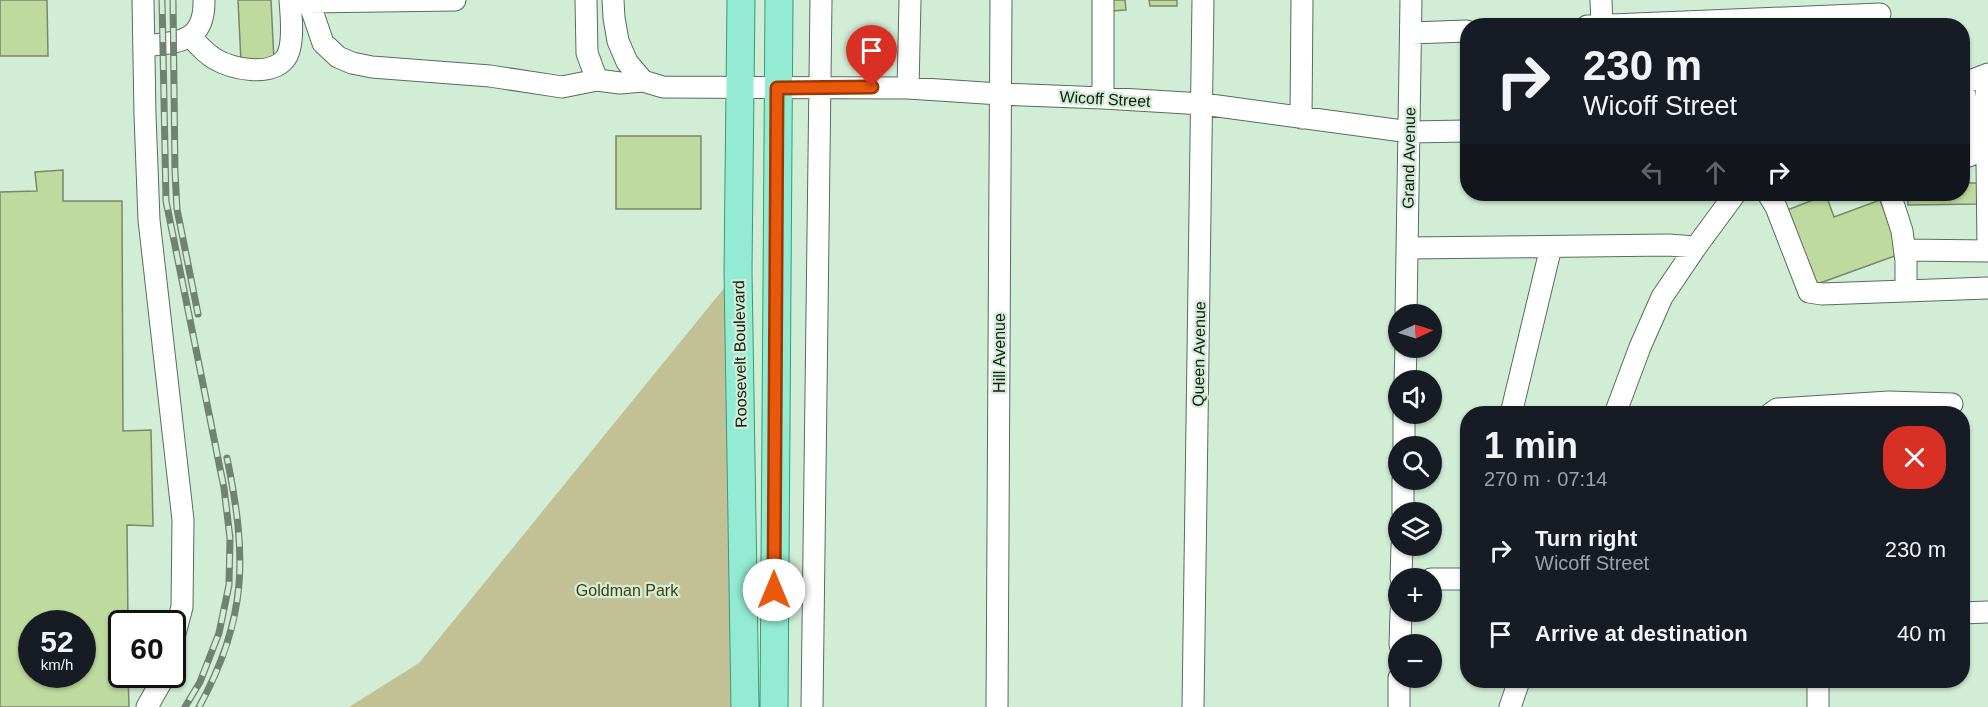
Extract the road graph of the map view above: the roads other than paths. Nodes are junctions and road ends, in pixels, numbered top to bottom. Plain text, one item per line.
1 (143, 0) edge
2 (204, 0) edge
3 (455, 0) edge
4 (586, 0) edge
5 (613, 0) edge
6 (741, 0) edge
7 (778, 0) edge
8 (821, 0) edge
9 (910, 0) edge
10 (1001, 0) edge
11 (1103, 0) edge
12 (1203, 0) edge
13 (1302, 0) edge
14 (1411, 0) edge
15 (1601, 0) edge
16 (300, 1) edge
17 (1880, 13) edge
18 (1741, 15) edge
19 (1602, 18) edge
20 (1699, 18) edge
21 (1460, 31) edge
22 (1411, 33) junction
23 (191, 37) junction
24 (144, 46) junction
25 (1987, 75) edge
26 (597, 80) junction
27 (643, 81) junction
28 (1970, 81) edge
29 (820, 87) junction
30 (741, 88) junction
31 (777, 88) junction
32 (909, 88) junction
33 (1000, 94) junction
34 (1103, 98) junction
35 (1203, 104) junction
36 (1301, 118) junction
37 (1970, 126) edge
38 (1460, 131) edge
39 (1410, 132) junction
40 (1970, 156) edge
41 (1730, 201) edge
42 (1772, 201) edge
43 (1892, 201) edge
44 (1551, 247) junction
45 (1696, 247) junction
46 (1408, 248) junction
47 (1905, 250) junction
48 (1988, 250) edge
49 (1988, 288) edge
50 (1906, 290) junction
51 (1406, 304) edge
52 (1952, 404) dead end
53 (1513, 406) edge
54 (1618, 406) edge
55 (1920, 406) edge
56 (1442, 579) edge
57 (1460, 579) edge
58 (181, 610) edge
59 (1988, 612) edge
60 (1970, 613) edge
61 (158, 688) edge
62 (1399, 688) edge
63 (1517, 688) edge
64 (1818, 688) edge
65 (147, 707) edge
66 (745, 707) edge
67 (774, 707) edge
68 (812, 707) edge
69 (998, 707) edge
70 (1193, 707) edge
71 (1399, 707) edge
72 (1510, 707) edge
73 (1818, 707) edge

1 - 24 street
2 - 23 street
3 - 16 street
4 - 26 street
5 - 27 street
6 - 30 main road, Roosevelt Boulevard
7 - 31 main road, Roosevelt Boulevard
8 - 29 street
9 - 32 street
10 - 33 street, Hill Avenue
11 - 34 street
12 - 35 street, Queen Avenue
13 - 36 street
14 - 22 street, Grand Avenue
15 - 19 street
16 - 23 street
16 - 26 street, Wicoff Street
17 - 18 street
18 - 20 street
21 - 22 street
22 - 39 street, Grand Avenue
23 - 24 street
24 - 58 street
25 - 28 street
25 - 48 street
26 - 27 street, Wicoff Street
27 - 30 street, Wicoff Street
29 - 31 street, Wicoff Street
29 - 32 street, Wicoff Street
29 - 68 street
30 - 31 street, Wicoff Street
30 - 66 main road, Roosevelt Boulevard
31 - 67 main road, Roosevelt Boulevard
32 - 33 street, Wicoff Street
33 - 34 street, Wicoff Street
33 - 69 street, Hill Avenue
34 - 35 street, Wicoff Street
35 - 36 street, Wicoff Street
35 - 70 street, Queen Avenue
36 - 39 street, Wicoff Street
37 - 40 street
38 - 39 street, Wicoff Street
39 - 46 street, Grand Avenue
41 - 45 street
42 - 50 street
43 - 47 street
44 - 45 street
44 - 46 street
44 - 53 street
45 - 54 street
46 - 51 street, Grand Avenue
47 - 48 street
47 - 50 street
49 - 50 street
52 - 55 street
56 - 57 street
59 - 60 street
61 - 65 street
62 - 71 street
63 - 72 street
64 - 73 street

